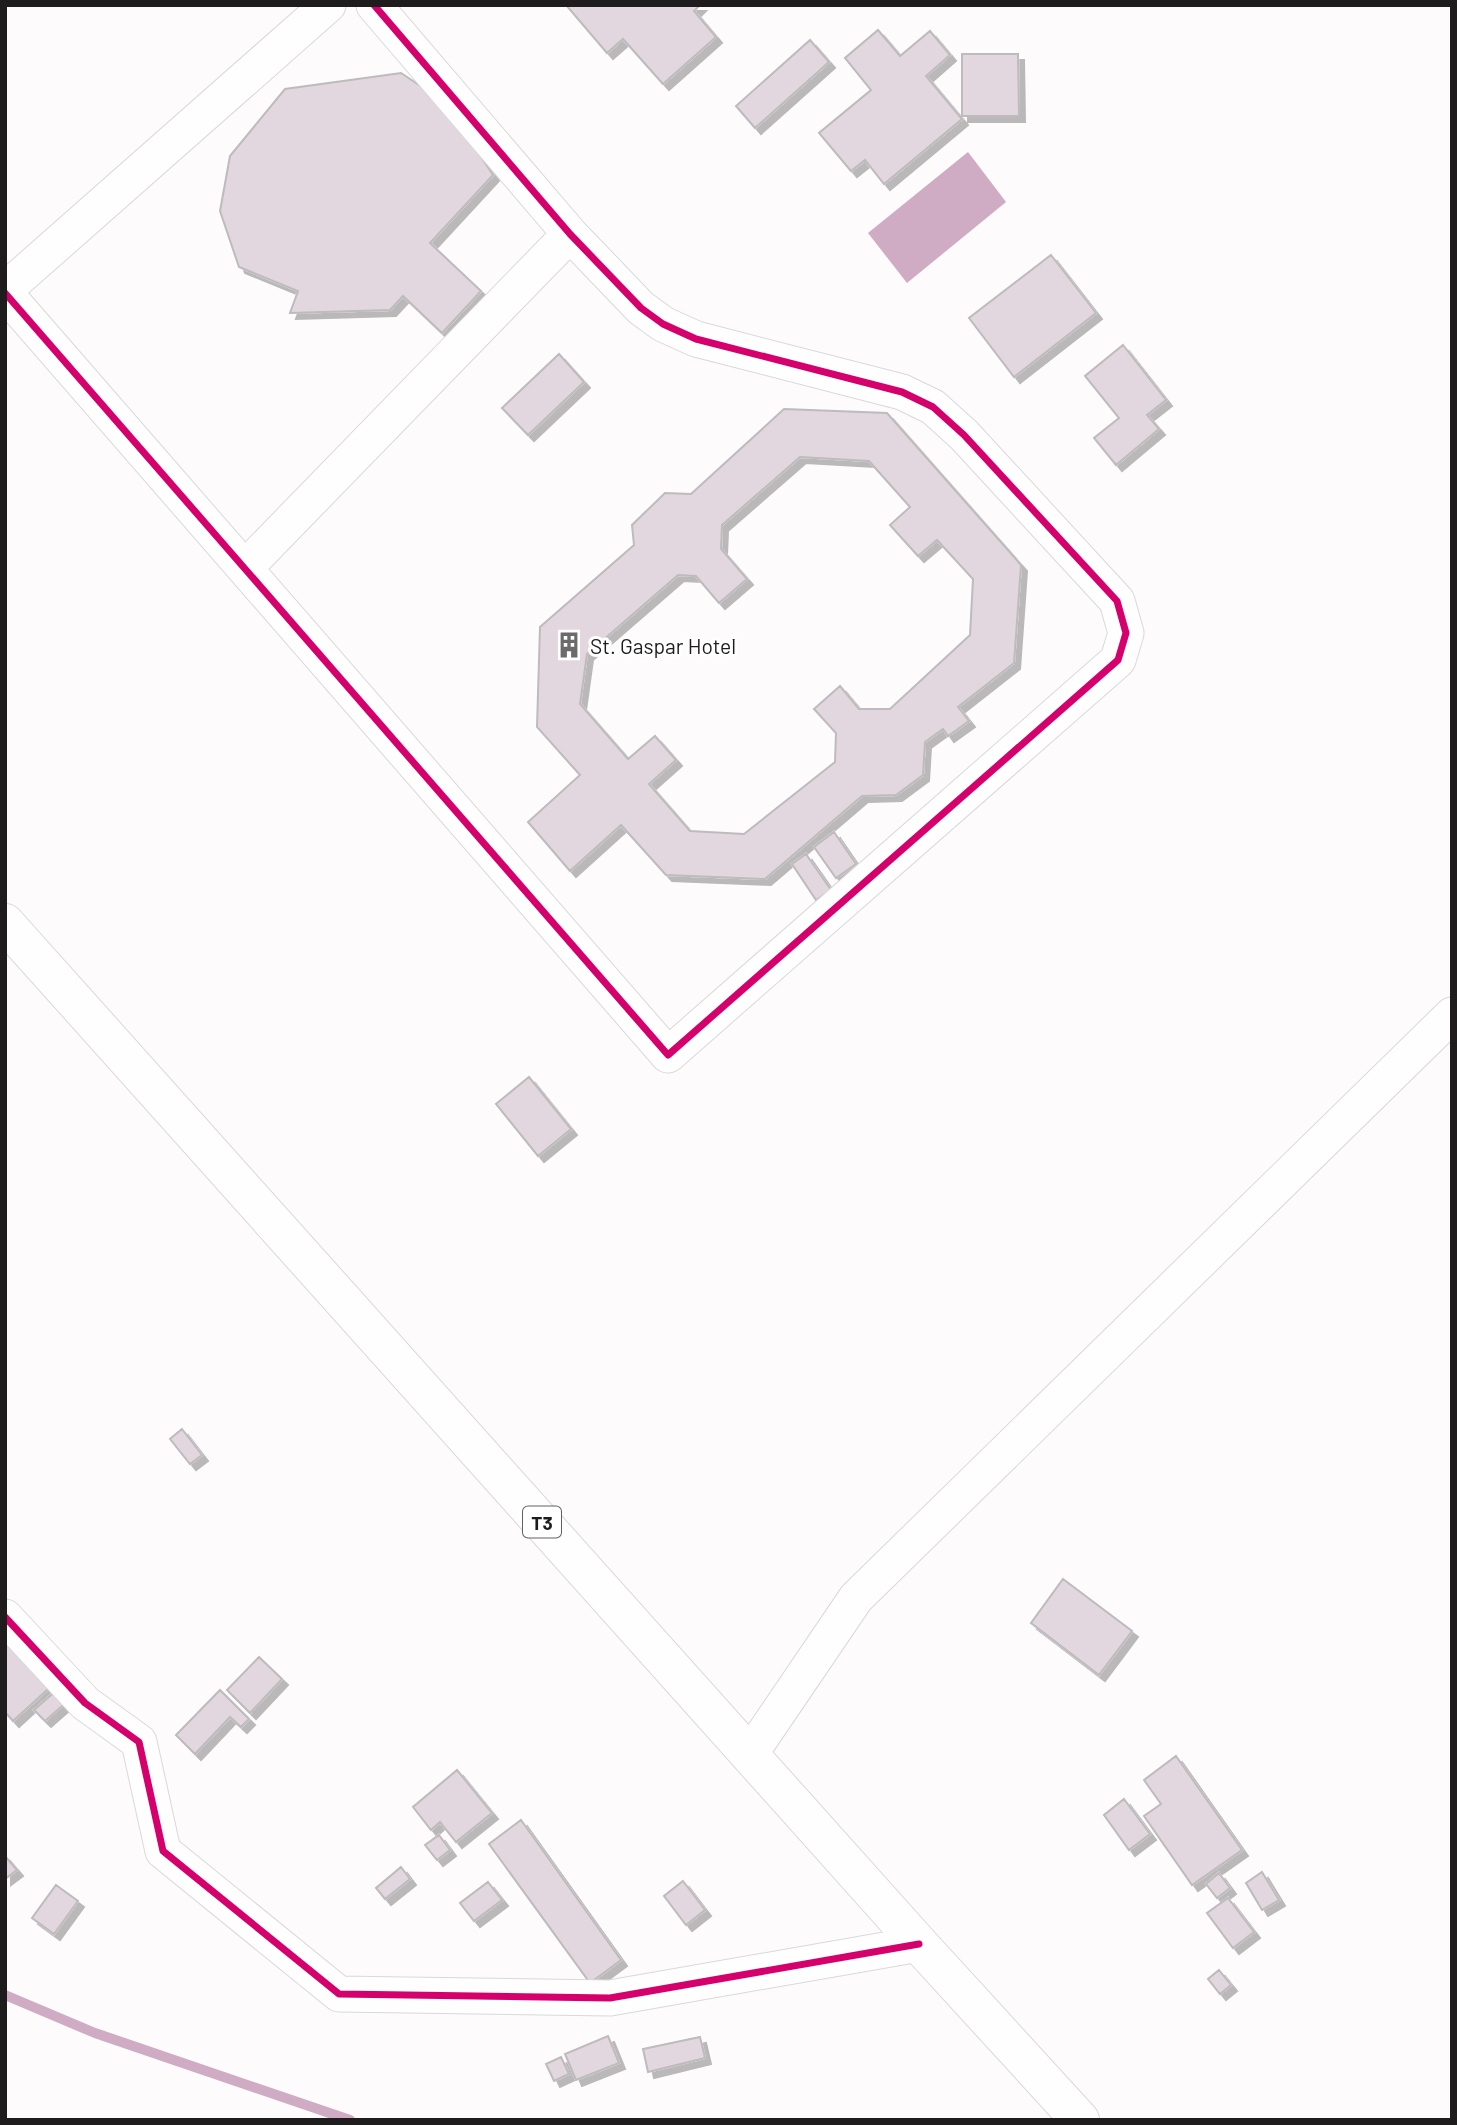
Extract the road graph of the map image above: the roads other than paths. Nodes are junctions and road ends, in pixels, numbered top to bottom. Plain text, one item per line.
1 (328, 5) edge
2 (374, 5) edge
3 (570, 234) junction
4 (5, 292) edge
5 (245, 568) junction
6 (5, 923) edge
7 (1452, 1015) edge
8 (5, 1617) edge
9 (750, 1754) junction
10 (919, 1944) junction
11 (1080, 2120) edge

1 - 4 street
2 - 3 street
3 - 5 street
3 - 5 street
4 - 5 street
6 - 9 highway, T3
7 - 9 street
8 - 10 street
9 - 10 highway, T3
10 - 11 highway, T3

